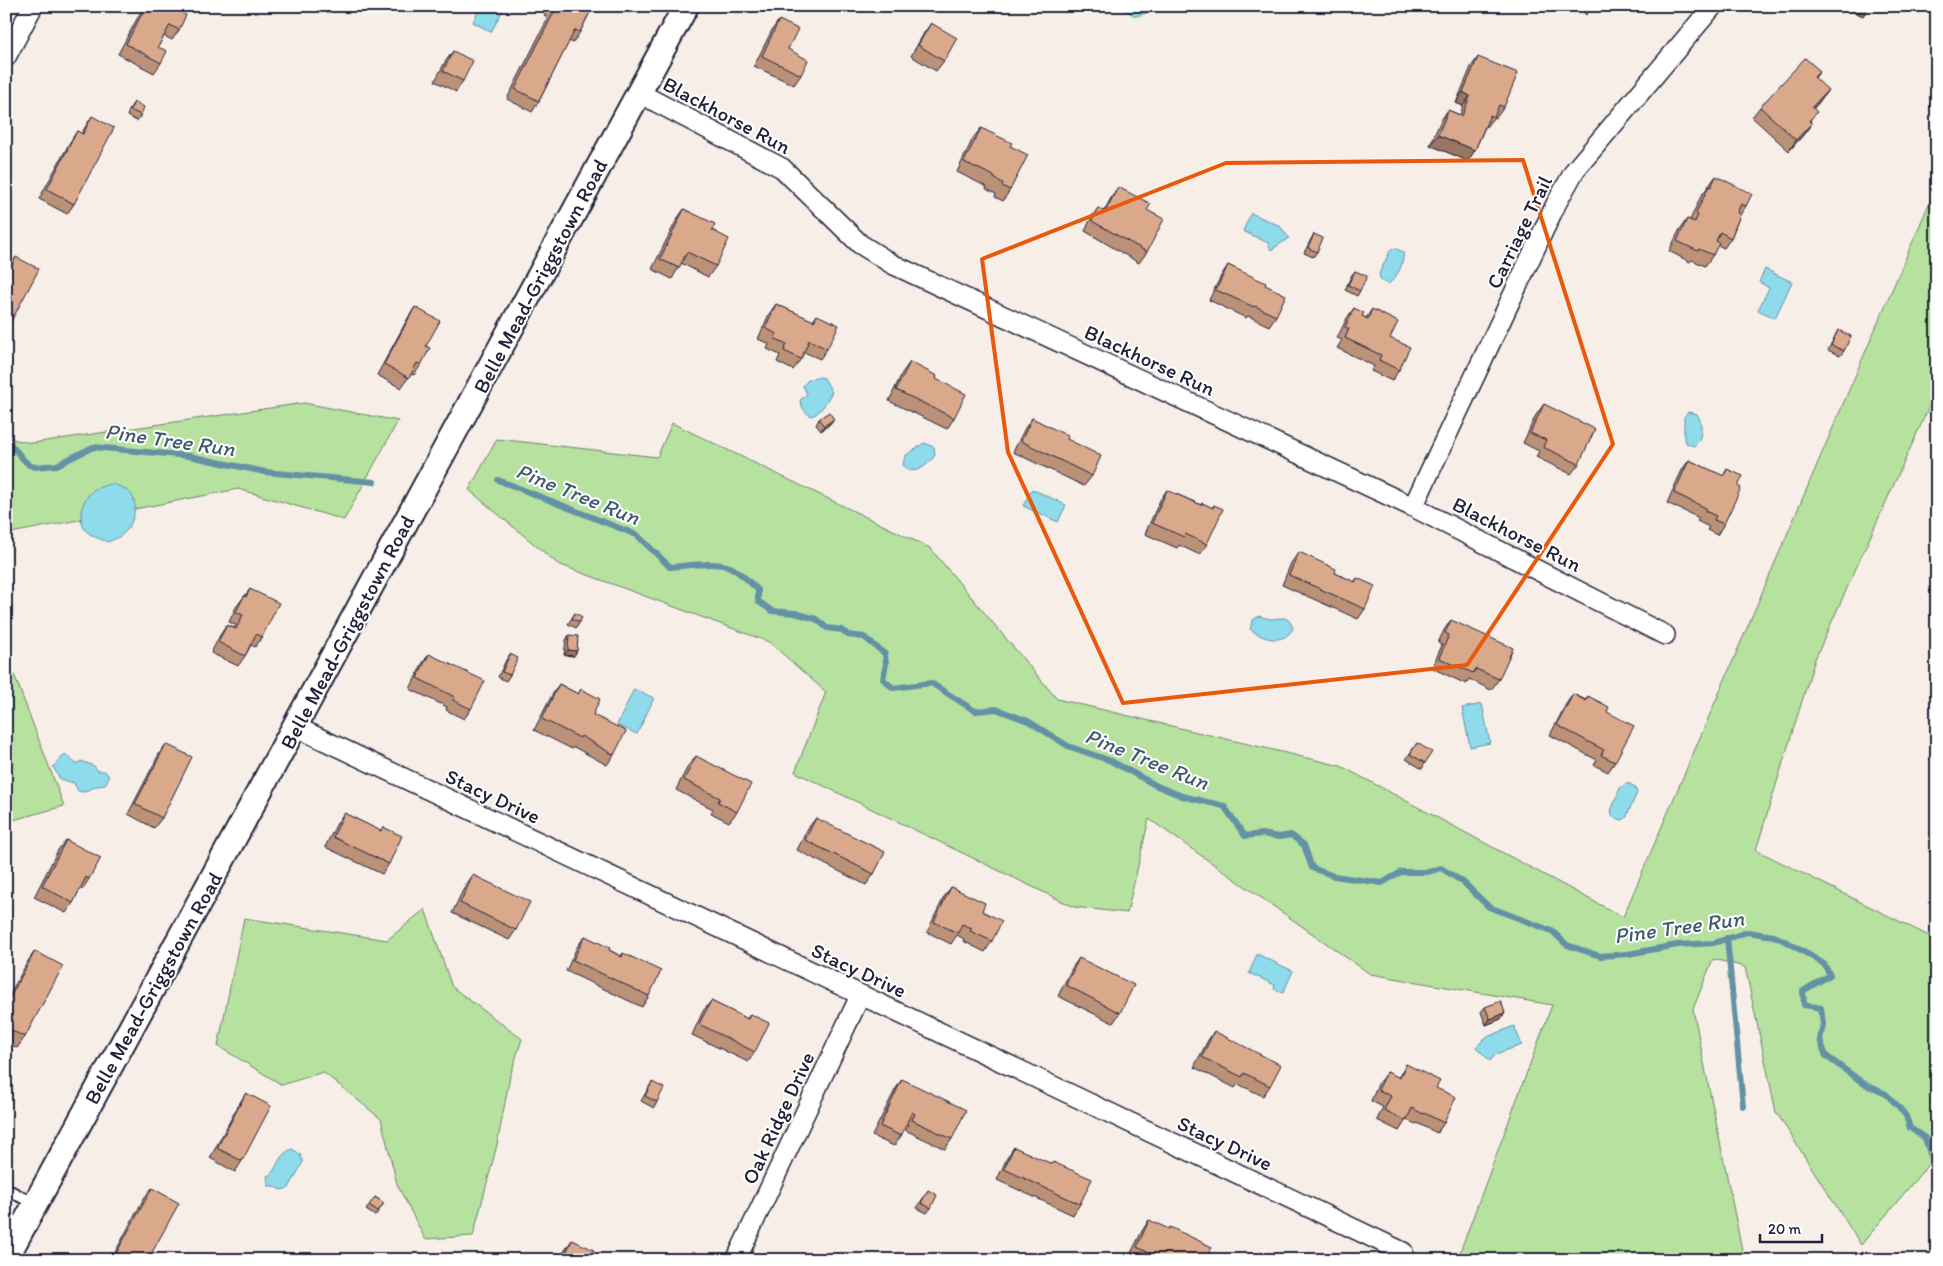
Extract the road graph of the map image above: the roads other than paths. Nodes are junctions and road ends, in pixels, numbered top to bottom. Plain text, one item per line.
1 (34, 6) edge
2 (686, 6) edge
3 (1713, 6) edge
4 (6, 57) edge
5 (639, 93) junction
6 (1414, 507) junction
7 (1666, 635) dead end
8 (296, 727) junction
9 (860, 996) junction
10 (6, 1189) edge
11 (35, 1204) junction
12 (1403, 1252) dead end
13 (6, 1258) edge
14 (736, 1260) edge

1 - 4 street
2 - 5 street, Belle Mead-Griggstown Road
3 - 6 street, Carriage Trail
5 - 6 street, Blackhorse Run
5 - 8 street, Belle Mead-Griggstown Road
6 - 7 street, Blackhorse Run
8 - 9 street, Stacy Drive
8 - 11 street, Belle Mead-Griggstown Road
9 - 12 street, Stacy Drive
9 - 14 street, Oak Ridge Drive
10 - 11 lane
11 - 13 street, Belle Mead-Griggstown Road

